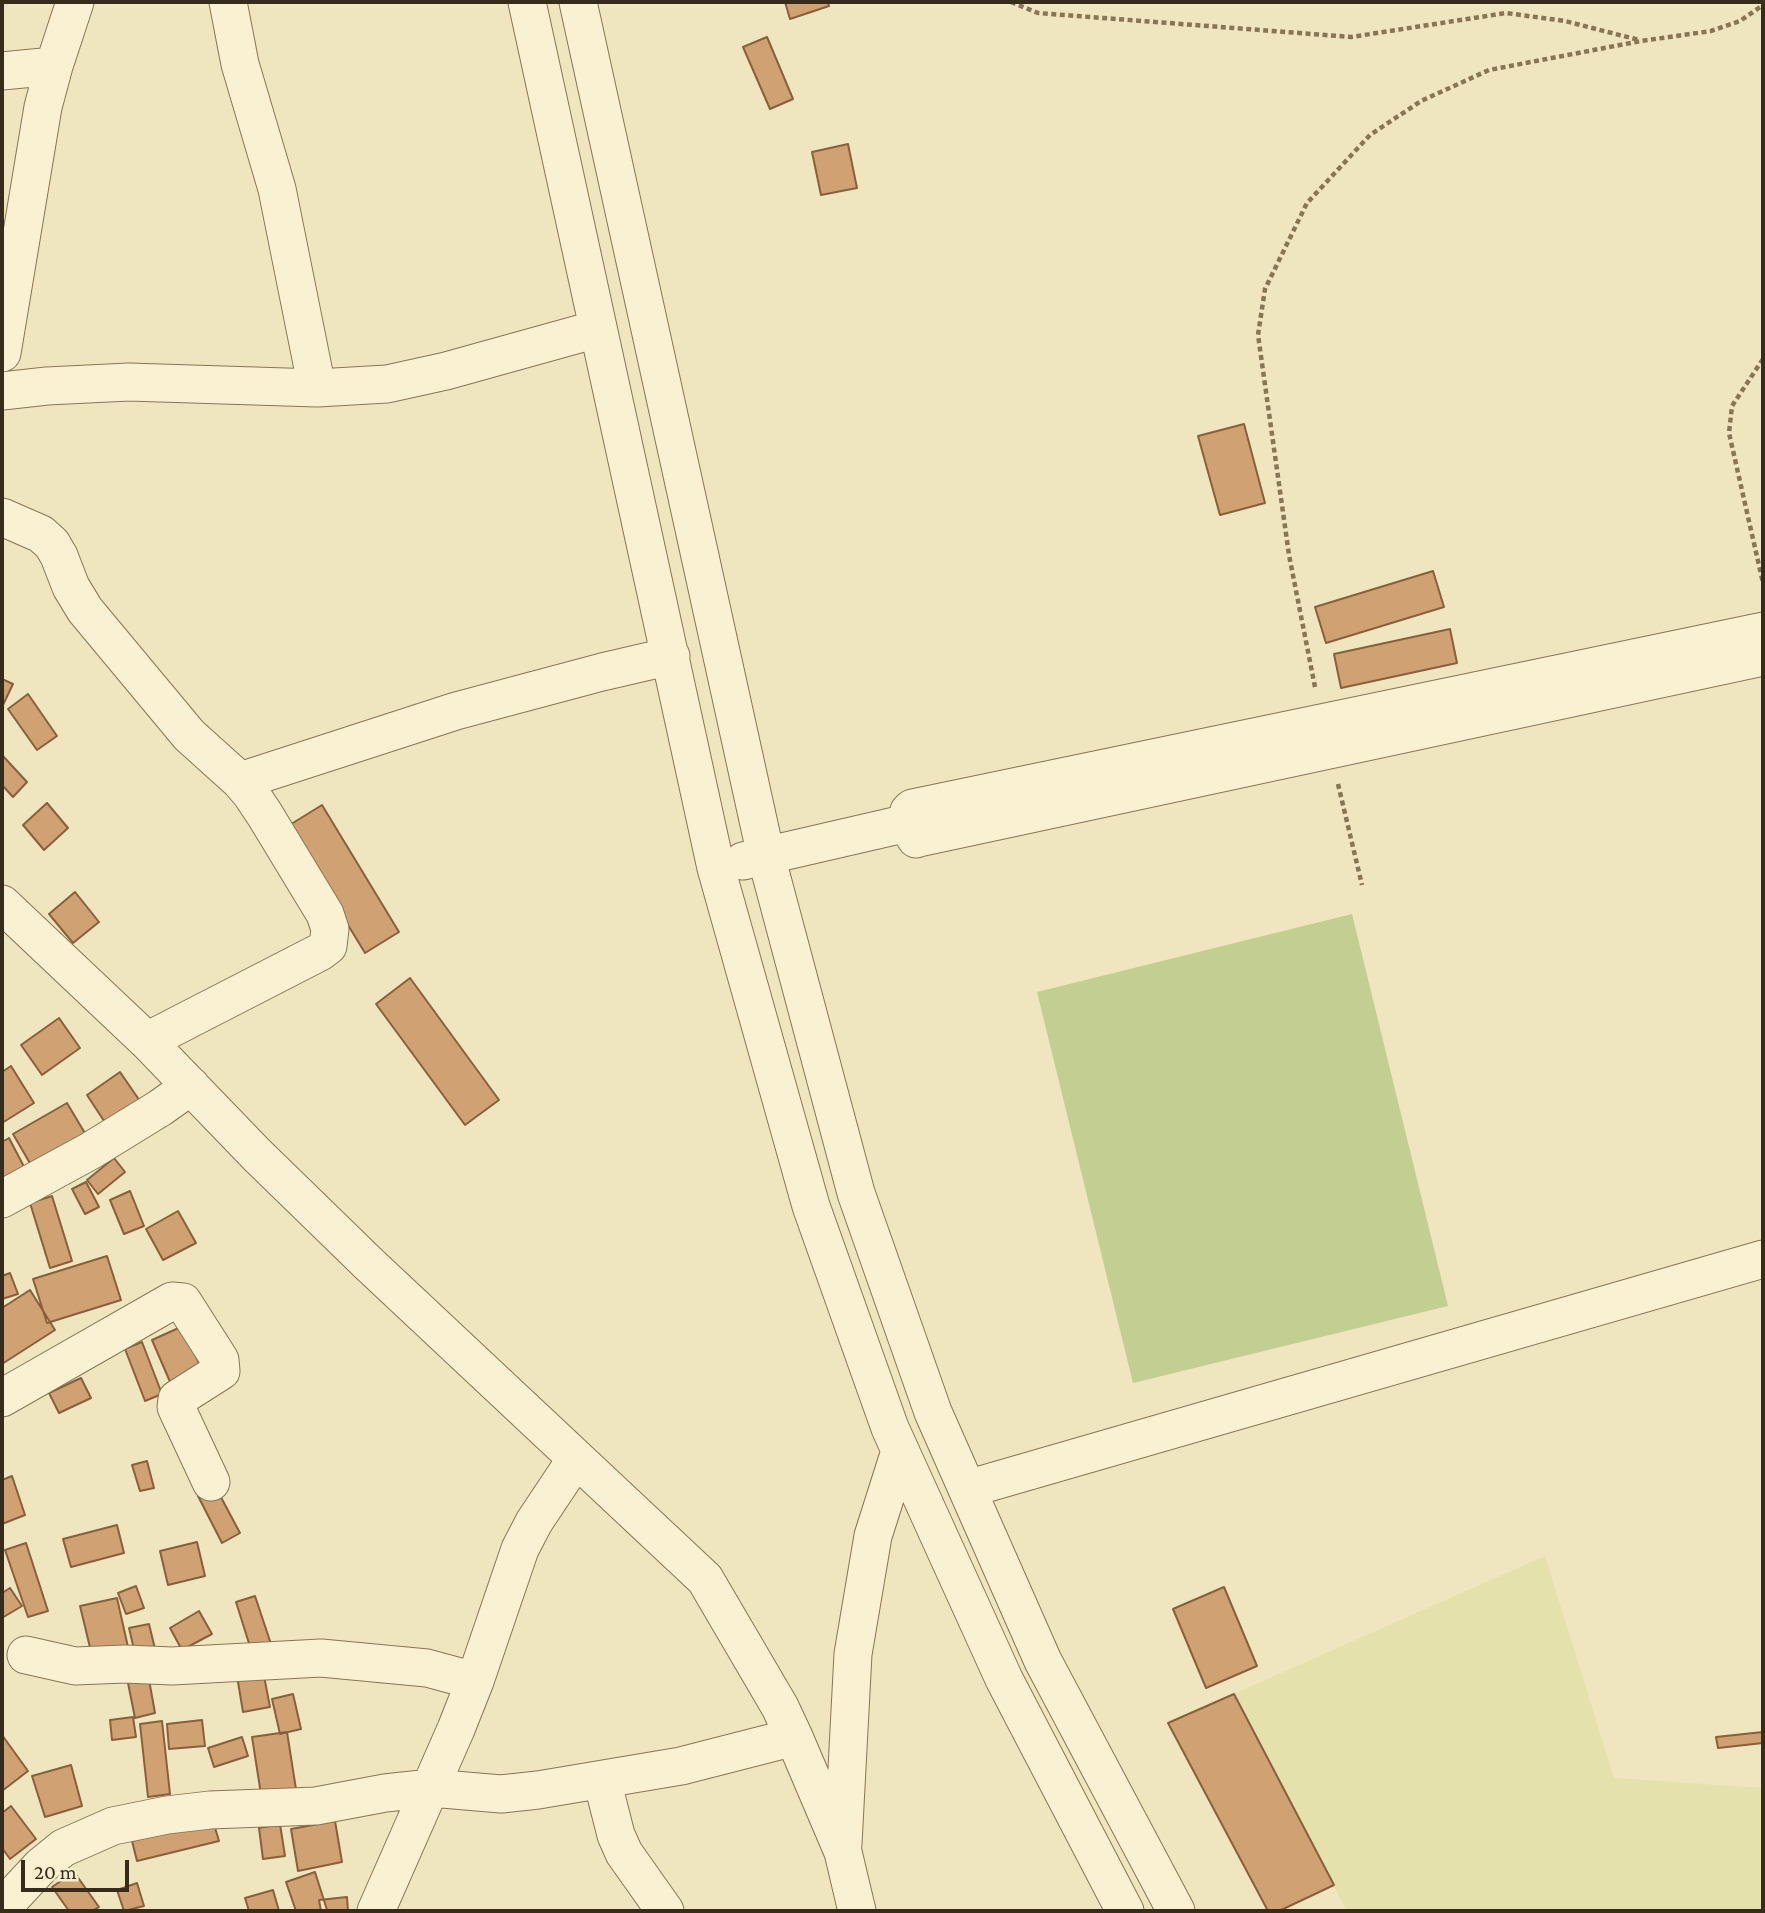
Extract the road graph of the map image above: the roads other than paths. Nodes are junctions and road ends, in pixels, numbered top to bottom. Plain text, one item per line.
1 (75, 2) edge
2 (228, 2) edge
3 (527, 2) edge
4 (578, 2) edge
5 (54, 66) junction
6 (2, 71) edge
7 (597, 328) junction
8 (2, 354) edge
9 (317, 388) junction
10 (2, 391) edge
11 (2, 517) edge
12 (1763, 631) edge
13 (671, 656) junction
14 (1763, 657) edge
15 (1327, 736) junction
16 (240, 781) junction
17 (766, 856) junction
18 (716, 868) junction
19 (2, 904) edge
20 (147, 1041) junction
21 (191, 1086) junction
22 (2, 1199) edge
23 (1763, 1259) edge
24 (2, 1398) edge
25 (900, 1451) junction
26 (576, 1460) junction
27 (211, 1482) dead end
28 (967, 1489) junction
29 (26, 1655) dead end
30 (475, 1681) junction
31 (794, 1737) junction
32 (602, 1780) junction
33 (431, 1788) junction
34 (843, 1852) junction
35 (2, 1908) edge
36 (376, 1911) edge
37 (665, 1911) edge
38 (856, 1911) edge
39 (1125, 1911) edge
40 (1176, 1911) edge

1 - 5 street
2 - 9 street
3 - 7 street
4 - 17 street
5 - 6 street
5 - 8 street
7 - 9 street
7 - 13 street
9 - 10 street
11 - 16 street
12 - 15 street
13 - 16 street
13 - 18 street
14 - 15 street
15 - 17 street
16 - 20 street
17 - 18 street
17 - 28 street
18 - 25 street
19 - 20 street
20 - 21 street
21 - 22 street
21 - 26 street
23 - 28 street
24 - 27 street
25 - 34 street
25 - 39 street
26 - 30 street
26 - 31 street
28 - 40 street
29 - 30 street
30 - 33 street
31 - 32 street
31 - 34 street
32 - 33 street
32 - 37 street
33 - 35 street
33 - 36 street
34 - 38 street

